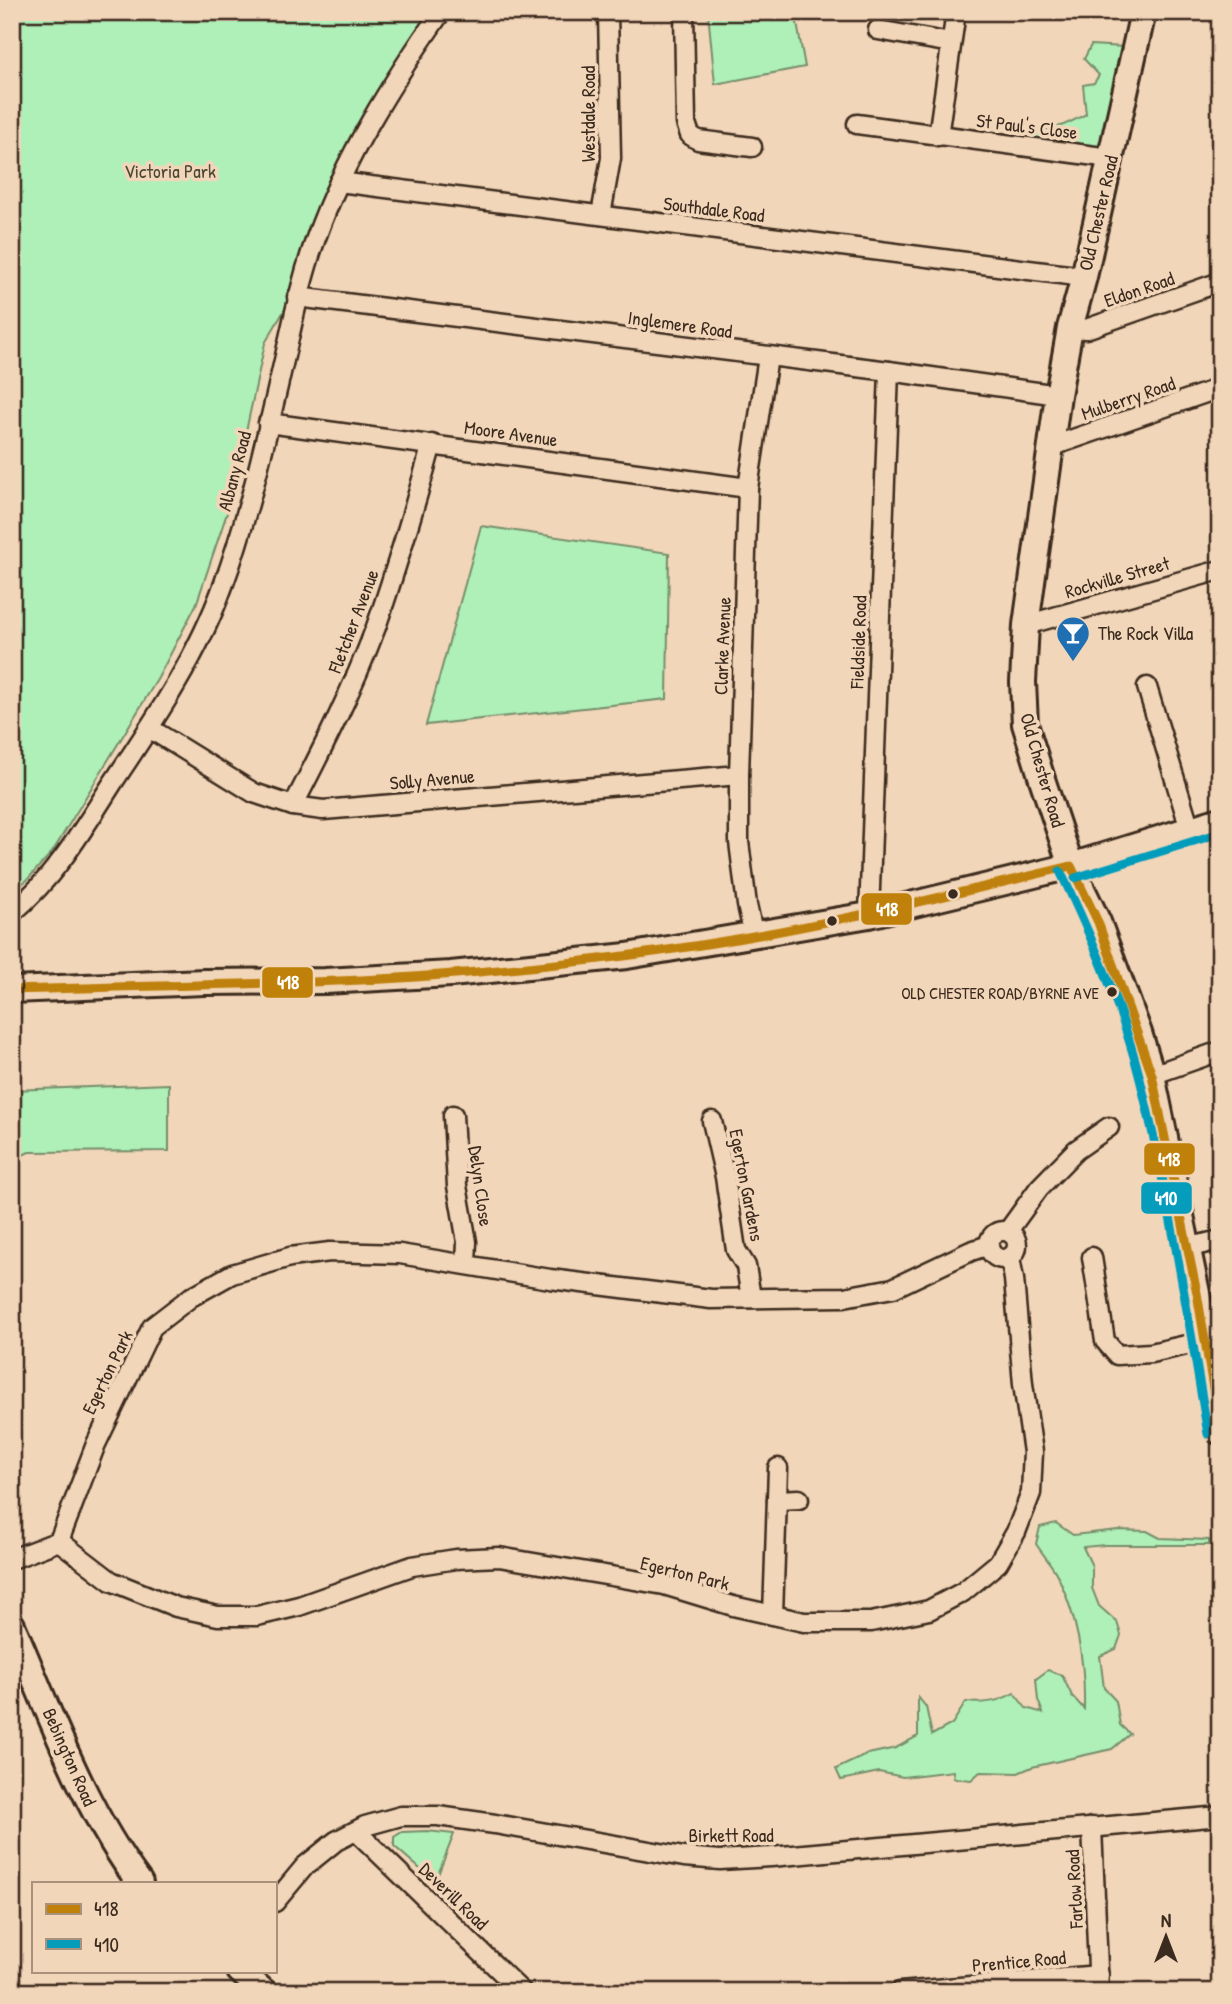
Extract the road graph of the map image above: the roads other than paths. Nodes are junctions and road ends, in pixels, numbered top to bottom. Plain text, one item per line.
1 (441, 12) edge
2 (608, 12) edge
3 (684, 12) edge
4 (956, 12) edge
5 (1143, 12) edge
6 (878, 30) dead end
7 (951, 43) junction
8 (857, 124) dead end
9 (938, 136) junction
10 (752, 147) dead end
11 (1110, 158) junction
12 (339, 181) junction
13 (601, 215) junction
14 (1084, 278) junction
15 (1220, 282) edge
16 (297, 297) junction
17 (1070, 328) junction
18 (768, 357) junction
19 (889, 371) junction
20 (1220, 388) edge
21 (1058, 395) junction
22 (268, 423) junction
23 (432, 444) junction
24 (1050, 447) junction
25 (748, 488) junction
26 (1220, 570) edge
27 (1026, 625) junction
28 (1147, 687) dead end
29 (149, 728) junction
30 (738, 775) junction
31 (293, 806) junction
32 (1220, 820) edge
33 (1190, 829) junction
34 (1071, 866) junction
35 (12, 913) edge
36 (869, 915) junction
37 (754, 936) junction
38 (12, 990) edge
39 (1220, 1051) edge
40 (1152, 1075) junction
41 (453, 1115) dead end
42 (712, 1121) dead end
43 (1109, 1127) dead end
44 (1009, 1231) junction
45 (1220, 1240) edge
46 (989, 1245) junction
47 (1186, 1248) junction
48 (1010, 1257) junction
49 (1091, 1257) dead end
50 (466, 1263) junction
51 (751, 1298) junction
52 (1205, 1341) junction
53 (1220, 1433) edge
54 (778, 1468) dead end
55 (799, 1499) dead end
56 (777, 1500) junction
57 (59, 1541) junction
58 (12, 1559) edge
59 (773, 1615) junction
60 (12, 1625) edge
61 (1220, 1816) edge
62 (1092, 1827) junction
63 (356, 1831) junction
64 (139, 1882) edge
65 (276, 1901) edge
66 (241, 1972) edge
67 (1099, 1984) edge
68 (264, 1992) edge
69 (522, 1992) edge
70 (900, 1992) edge

1 - 12 street, Albany Road
2 - 13 street, Westdale Road
3 - 10 street
4 - 7 street
5 - 11 main road, Old Chester Road
6 - 7 street
7 - 9 street
8 - 9 street, St Paul's Close
9 - 11 street, St Paul's Close
11 - 14 main road, Old Chester Road
12 - 13 street, Southdale Road
12 - 16 street, Albany Road
13 - 14 street, Southdale Road
14 - 17 main road, Old Chester Road
15 - 17 street, Eldon Road
16 - 18 street, Inglemere Road
16 - 22 street, Albany Road
17 - 21 main road, Old Chester Road
18 - 19 street, Inglemere Road
18 - 25 street, Clarke Avenue
19 - 21 street, Inglemere Road
19 - 36 street, Fieldside Road
20 - 24 street, Mulberry Road
21 - 24 main road, Old Chester Road
22 - 23 street, Moore Avenue
22 - 29 street, Albany Road
23 - 25 street, Moore Avenue
23 - 31 street, Fletcher Avenue
24 - 27 main road, Old Chester Road
25 - 30 street, Clarke Avenue
26 - 27 street, Rockville Street
27 - 34 main road, Old Chester Road
28 - 33 street
29 - 31 street, Solly Avenue
29 - 35 street, Albany Road
30 - 31 street, Solly Avenue
30 - 37 street, Clarke Avenue
32 - 33 main road
33 - 34 main road
34 - 36 main road
34 - 40 main road, Old Chester Road
36 - 37 main road
37 - 38 main road
39 - 40 street
40 - 47 main road, Old Chester Road
41 - 50 street, Delyn Close
42 - 51 street, Egerton Gardens
43 - 44 street, Egerton Park
44 - 46 street, Egerton Park
44 - 48 street, Egerton Park
45 - 47 street
46 - 48 street
46 - 51 street, Egerton Park
47 - 52 main road, Old Chester Road
48 - 59 street, Egerton Park
49 - 52 street
50 - 51 street, Egerton Park
50 - 57 street, Egerton Park
52 - 53 main road, Old Chester Road
54 - 56 street
55 - 56 street
56 - 59 street
57 - 58 street
57 - 59 street, Egerton Park
60 - 64 main road, Bebington Road
61 - 62 street, Birkett Road
62 - 63 street, Birkett Road
62 - 67 street, Farlow Road
63 - 65 street, Birkett Road
63 - 69 street, Deverill Road
66 - 68 main road
67 - 70 street, Prentice Road

